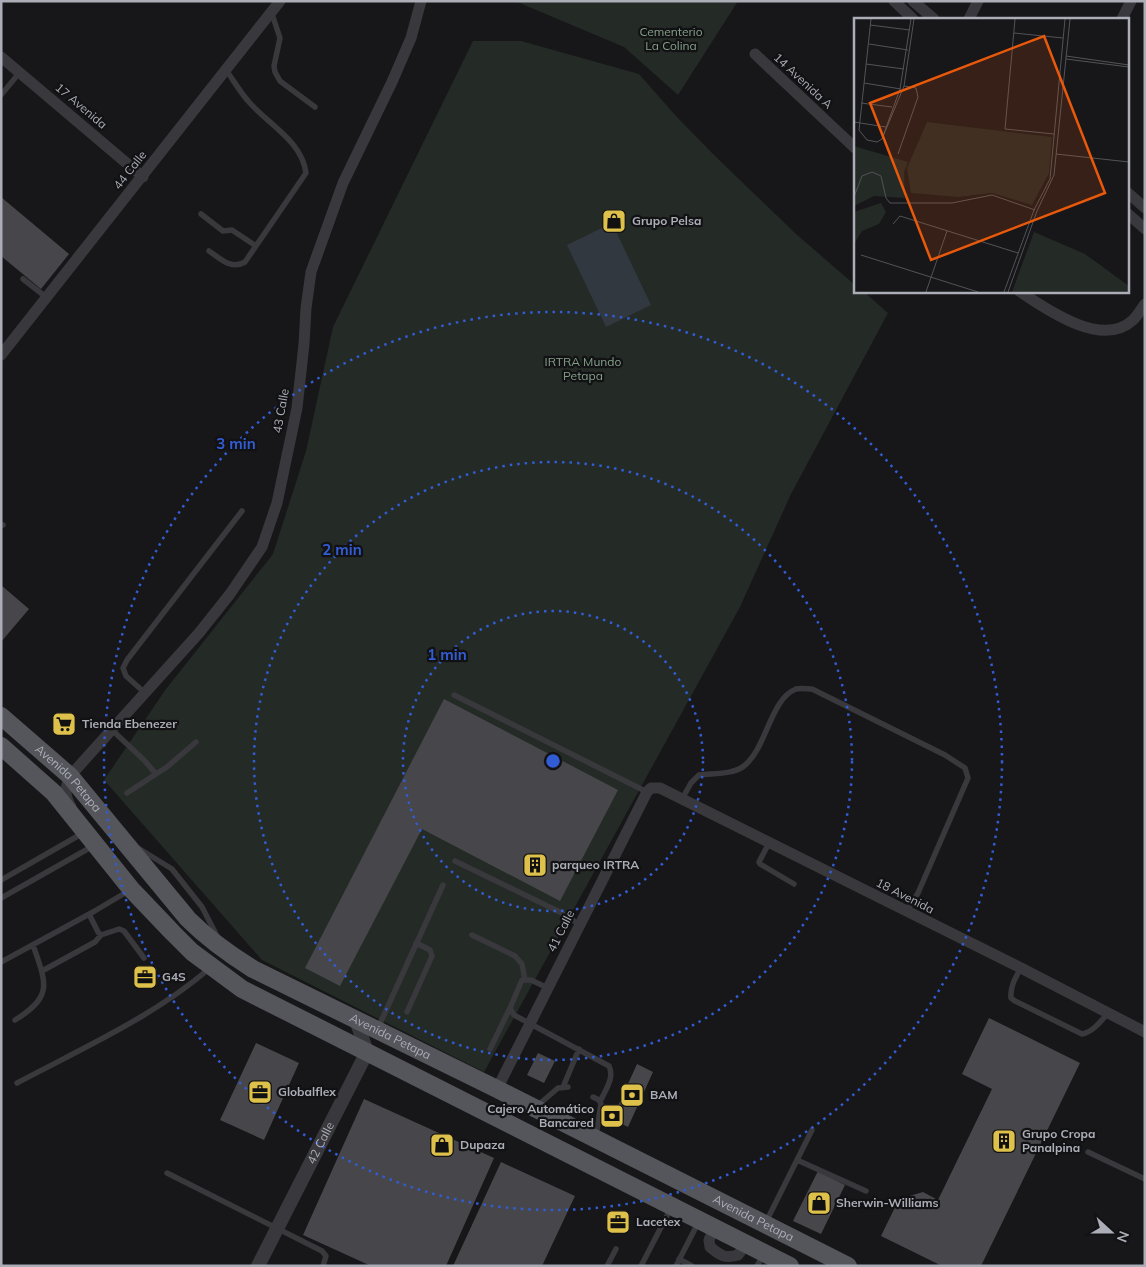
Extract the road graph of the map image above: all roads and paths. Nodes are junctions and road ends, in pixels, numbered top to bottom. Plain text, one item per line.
1 (280, 1) edge
2 (421, 1) edge
3 (894, 1) edge
4 (913, 1) edge
5 (978, 1) edge
6 (1132, 1) edge
7 (272, 11) junction
8 (912, 18) edge
9 (933, 18) edge
10 (969, 18) edge
11 (1123, 18) edge
12 (755, 54) dead end
13 (1, 57) edge
14 (226, 70) junction
15 (20, 72) junction
16 (1, 95) edge
17 (315, 107) dead end
18 (854, 147) edge
19 (143, 177) junction
20 (1128, 193) edge
21 (1145, 208) edge
22 (201, 214) dead end
23 (1128, 214) edge
24 (1145, 228) edge
25 (256, 246) junction
26 (209, 251) dead end
27 (23, 279) dead end
28 (1022, 292) edge
29 (46, 298) junction
30 (1145, 304) edge
31 (1, 355) edge
32 (242, 511) dead end
33 (145, 693) junction
34 (454, 695) dead end
35 (1, 716) edge
36 (112, 730) junction
37 (196, 742) dead end
38 (1, 746) edge
39 (156, 774) junction
40 (70, 776) junction
41 (649, 790) junction
42 (127, 793) dead end
43 (682, 799) junction
44 (87, 835) junction
45 (769, 843) junction
46 (455, 861) dead end
47 (1, 880) edge
48 (794, 884) dead end
49 (443, 885) dead end
50 (131, 889) junction
51 (1, 898) edge
52 (906, 912) junction
53 (89, 914) junction
54 (580, 926) junction
55 (101, 935) junction
56 (472, 935) dead end
57 (416, 943) junction
58 (33, 945) junction
59 (144, 958) dead end
60 (1, 962) edge
61 (211, 967) junction
62 (1021, 968) junction
63 (42, 971) junction
64 (525, 980) junction
65 (548, 988) junction
66 (510, 1008) junction
67 (407, 1012) dead end
68 (1108, 1013) junction
69 (15, 1020) dead end
70 (356, 1020) junction
71 (531, 1023) junction
72 (377, 1030) junction
73 (1145, 1032) edge
74 (490, 1049) dead end
75 (579, 1049) junction
76 (367, 1052) junction
77 (17, 1083) dead end
78 (497, 1089) junction
79 (593, 1097) dead end
80 (600, 1102) junction
81 (535, 1108) junction
82 (812, 1130) dead end
83 (595, 1138) junction
84 (1088, 1152) dead end
85 (797, 1160) junction
86 (167, 1172) dead end
87 (1145, 1179) edge
88 (866, 1191) dead end
89 (672, 1206) junction
90 (707, 1224) junction
91 (765, 1224) junction
92 (278, 1228) junction
93 (616, 1249) dead end
94 (679, 1259) junction
95 (772, 1262) edge
96 (258, 1266) edge
97 (323, 1266) edge
98 (607, 1266) edge
99 (641, 1266) edge
100 (676, 1266) edge
101 (692, 1266) edge
102 (848, 1266) edge

1 - 7 street, 44 Calle
2 - 33 street, 43 Calle
3 - 8 street
4 - 9 street
5 - 10 street
6 - 11 street
7 - 14 street, 44 Calle
7 - 17 lane
12 - 18 street, 14 Avenida A
13 - 15 street, 17 Avenida
14 - 19 street, 44 Calle
14 - 25 lane
15 - 16 lane
15 - 19 street, 17 Avenida
19 - 29 street, 44 Calle
20 - 21 street
22 - 25 lane
23 - 24 street
25 - 26 lane
27 - 29 lane
28 - 30 street
29 - 31 street, 44 Calle
32 - 33 lane
33 - 36 street, 43 Calle
34 - 41 lane
35 - 40 main road, Avenida Petapa
36 - 39 lane
36 - 40 street, 43 Calle
37 - 39 lane
38 - 44 main road, Avenida Petapa
39 - 42 lane
40 - 44 street
40 - 70 main road, Avenida Petapa
41 - 43 street, 18 Avenida
41 - 54 street, 41 Calle
43 - 45 street, 18 Avenida
43 - 52 lane
44 - 47 lane
44 - 50 main road, Avenida Petapa
44 - 51 lane
45 - 48 lane
45 - 52 street, 18 Avenida
46 - 54 lane
49 - 57 lane
50 - 53 lane
50 - 61 main road, Avenida Petapa
52 - 62 street, 18 Avenida
53 - 55 lane
53 - 58 lane
54 - 65 street, 41 Calle
55 - 59 lane
55 - 63 lane
56 - 64 lane
57 - 67 lane
57 - 72 lane
58 - 60 lane
58 - 63 lane
61 - 76 main road, Avenida Petapa
61 - 77 lane
62 - 68 street, 18 Avenida
62 - 68 lane
63 - 69 lane
64 - 65 lane
64 - 66 lane
65 - 71 street, 41 Calle
66 - 71 lane
66 - 74 lane
68 - 73 street, 18 Avenida
70 - 72 main road, Avenida Petapa
70 - 76 street
71 - 75 lane
71 - 78 street, 41 Calle
72 - 78 main road, Avenida Petapa
75 - 80 lane
75 - 81 lane
76 - 89 main road, Avenida Petapa
76 - 92 street, 42 Calle
78 - 81 main road, Avenida Petapa
79 - 80 lane
80 - 83 lane
81 - 83 main road, Avenida Petapa
82 - 85 lane
83 - 91 main road, Avenida Petapa
84 - 87 lane
85 - 88 lane
85 - 91 lane
86 - 92 lane
89 - 90 main road, Avenida Petapa
89 - 99 lane
90 - 94 lane
90 - 95 main road, Avenida Petapa
91 - 102 main road, Avenida Petapa
92 - 96 street, 42 Calle
92 - 97 lane
93 - 98 lane
94 - 100 lane
94 - 101 lane

